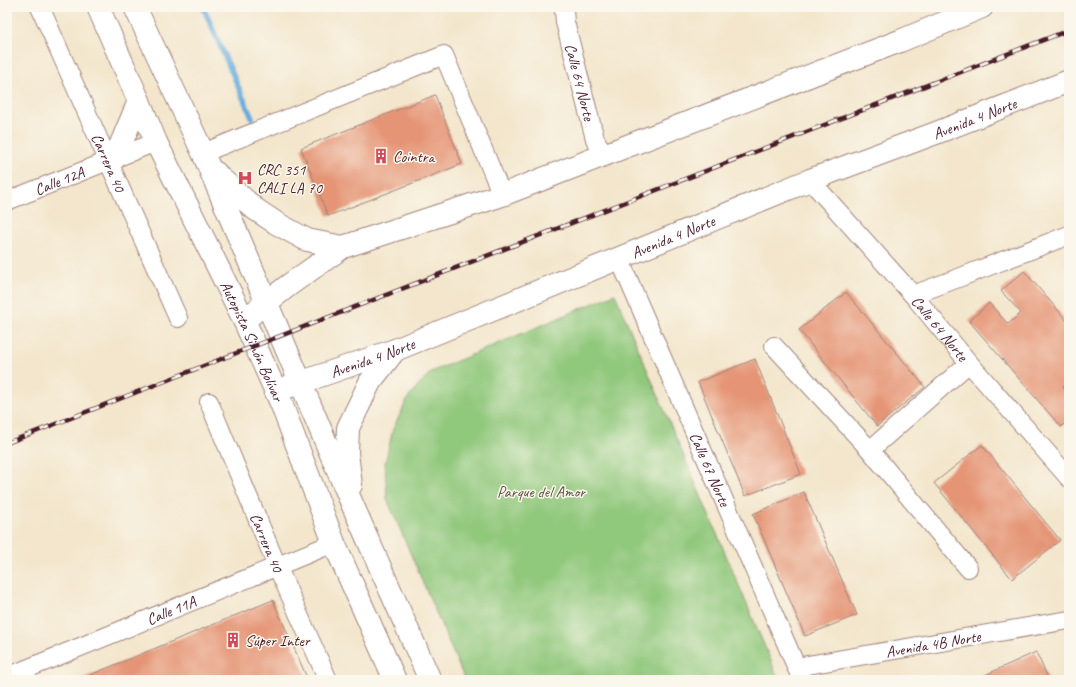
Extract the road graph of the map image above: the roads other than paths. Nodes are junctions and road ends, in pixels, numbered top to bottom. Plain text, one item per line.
1 (40, 7) edge
2 (98, 7) edge
3 (135, 7) edge
4 (565, 7) edge
5 (982, 7) edge
6 (1069, 81) edge
7 (139, 101) junction
8 (156, 142) junction
9 (203, 153) junction
10 (604, 155) junction
11 (112, 160) junction
12 (810, 180) junction
13 (502, 195) junction
14 (7, 201) edge
15 (1069, 235) edge
16 (343, 247) junction
17 (619, 258) junction
18 (913, 295) junction
19 (267, 303) junction
20 (178, 318) dead end
21 (244, 320) junction
22 (774, 346) dead end
23 (396, 350) junction
24 (969, 364) junction
25 (300, 382) junction
26 (276, 391) junction
27 (209, 402) dead end
28 (870, 450) junction
29 (1069, 478) edge
30 (353, 506) junction
31 (334, 543) junction
32 (278, 566) junction
33 (968, 568) dead end
34 (1069, 620) edge
35 (799, 673) edge
36 (10, 677) edge
37 (328, 680) edge
38 (395, 680) edge
39 (430, 680) edge

1 - 11 street, Carrera 40
2 - 7 main road, Autopista Simón Bolívar
3 - 9 main road, Autopista Simón Bolívar
4 - 10 street, Calle 64 Norte
5 - 10 main road
6 - 12 main road, Avenida 4 Norte
7 - 8 main road, Autopista Simón Bolívar
7 - 11 main road
8 - 11 street, Calle 12A
8 - 21 main road, Autopista Simón Bolívar
9 - 13 street
9 - 16 main road
9 - 19 main road, Autopista Simón Bolívar
10 - 13 main road
11 - 14 street, Calle 12A
11 - 20 street, Carrera 40
12 - 17 main road, Avenida 4 Norte
12 - 18 street, Calle 64 Norte
13 - 16 main road
15 - 18 street
16 - 19 main road
17 - 23 main road, Avenida 4 Norte
17 - 35 street, Calle 67 Norte
18 - 24 street, Calle 64 Norte
19 - 21 main road
19 - 25 main road, Autopista Simón Bolívar
21 - 26 main road, Autopista Simón Bolívar
22 - 28 street
23 - 25 main road, Avenida 4 Norte
23 - 30 main road
24 - 28 street
24 - 29 street, Calle 64 Norte
25 - 26 main road, Avenida 4 Norte
25 - 30 main road, Autopista Simón Bolívar
26 - 31 main road, Autopista Simón Bolívar
27 - 32 street, Carrera 40
28 - 33 street
30 - 39 main road, Autopista Simón Bolívar
31 - 32 street, Calle 11A
31 - 38 main road, Autopista Simón Bolívar
32 - 36 street, Calle 11A
32 - 37 street, Carrera 40
34 - 35 street, Avenida 4B Norte

